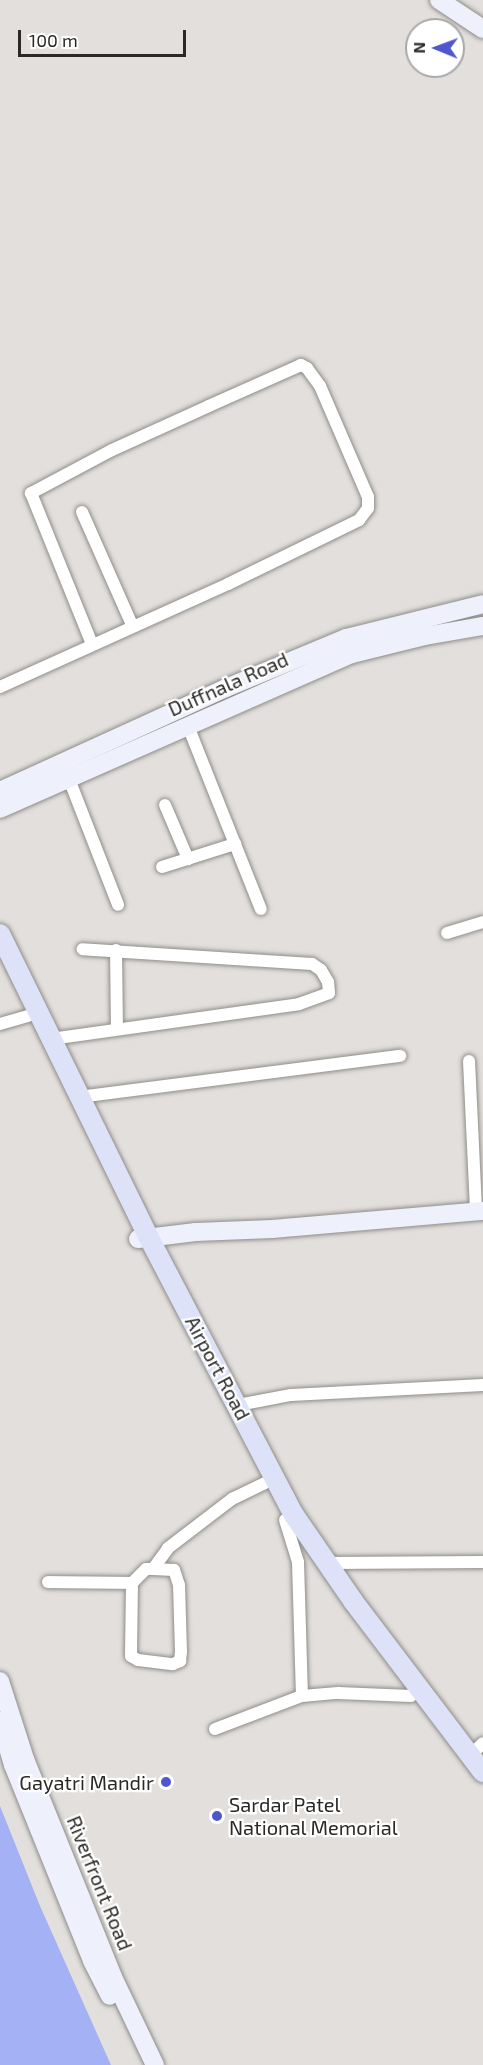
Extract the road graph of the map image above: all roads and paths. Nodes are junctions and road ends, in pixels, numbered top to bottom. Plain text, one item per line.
1 (439, 0) edge
2 (483, 29) edge
3 (82, 512) dead end
4 (483, 604) edge
5 (132, 625) junction
6 (483, 626) edge
7 (92, 644) junction
8 (0, 687) edge
9 (188, 726) junction
10 (69, 779) junction
11 (0, 791) edge
12 (165, 806) dead end
13 (0, 809) edge
14 (235, 844) junction
15 (188, 859) junction
16 (162, 867) dead end
17 (118, 905) dead end
18 (261, 909) dead end
19 (483, 922) edge
20 (447, 933) dead end
21 (0, 934) edge
22 (82, 949) dead end
23 (116, 950) junction
24 (0, 958) edge
25 (28, 1016) junction
26 (0, 1024) edge
27 (117, 1028) junction
28 (51, 1039) junction
29 (400, 1056) dead end
30 (469, 1061) dead end
31 (79, 1097) junction
32 (479, 1211) edge
33 (143, 1238) junction
34 (483, 1385) edge
35 (238, 1405) junction
36 (265, 1483) junction
37 (285, 1520) junction
38 (483, 1562) edge
39 (328, 1563) junction
40 (153, 1569) junction
41 (48, 1582) dead end
42 (132, 1583) junction
43 (0, 1681) edge
44 (302, 1696) junction
45 (411, 1696) junction
46 (0, 1721) edge
47 (215, 1730) dead end
48 (476, 1750) edge
49 (483, 1772) edge
50 (483, 1790) edge
51 (143, 2065) edge
52 (154, 2065) edge

1 - 2 main road
3 - 5 street
4 - 11 main road
5 - 7 street
5 - 7 street
6 - 9 main road, Duffnala Road
7 - 8 street
9 - 10 main road, Duffnala Road
9 - 14 street
10 - 13 main road, Duffnala Road
10 - 17 street
12 - 15 street
14 - 15 street
14 - 18 street
15 - 16 street
19 - 20 street
21 - 28 main road, Airport Road
22 - 23 street
23 - 27 street
23 - 27 street
24 - 25 main road, Airport Road
25 - 26 street
25 - 33 main road, Airport Road
27 - 28 street
28 - 31 main road, Airport Road
29 - 31 street
30 - 32 street
31 - 33 main road, Airport Road
32 - 33 main road
33 - 35 main road, Airport Road
33 - 36 main road, Airport Road
34 - 35 street
35 - 39 main road, Airport Road
36 - 37 main road, Airport Road
36 - 40 street
37 - 44 street
37 - 45 main road, Airport Road
38 - 39 street
39 - 48 main road, Airport Road
40 - 42 street
40 - 42 street
41 - 42 street
43 - 52 main road, Riverfront Road
44 - 45 street
44 - 47 street
45 - 50 main road, Airport Road
46 - 51 main road, Riverfront Road
48 - 49 main road, Airport Road

